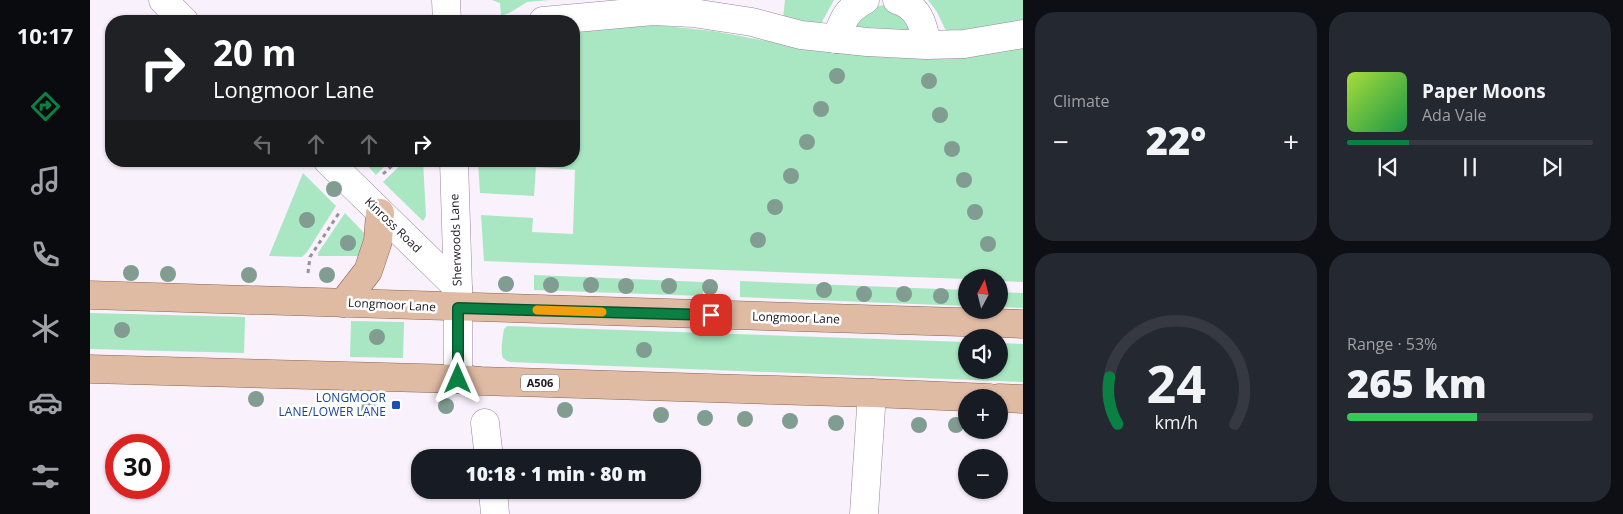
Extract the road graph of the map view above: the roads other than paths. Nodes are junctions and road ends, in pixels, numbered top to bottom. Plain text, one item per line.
1 (163, 0) edge
2 (446, 0) edge
3 (865, 0) edge
4 (897, 0) edge
5 (178, 15) edge
6 (447, 15) edge
7 (580, 18) edge
8 (1023, 34) edge
9 (836, 39) junction
10 (927, 44) junction
11 (334, 167) edge
12 (454, 167) edge
13 (380, 213) junction
14 (90, 296) edge
15 (458, 298) junction
16 (343, 303) junction
17 (1023, 324) edge
18 (90, 369) edge
19 (458, 379) junction
20 (872, 392) junction
21 (958, 396) edge
22 (1008, 398) edge
23 (1023, 399) edge
24 (485, 423) dead end
25 (488, 449) edge
26 (494, 499) edge
27 (495, 514) edge
28 (864, 514) edge

1 - 5 street
2 - 6 street
3 - 9 street
4 - 10 street
7 - 9 street
8 - 10 street
9 - 10 street
11 - 13 street, Kinross Road
12 - 15 street, Sherwoods Lane
13 - 15 street, Kinross Road
13 - 16 main road
14 - 16 main road, Longmoor Lane
15 - 16 main road, Longmoor Lane
15 - 17 main road, Longmoor Lane
15 - 19 street, Sherwoods Lane
18 - 19 main road, A506
19 - 20 main road, A506
20 - 21 main road, A506
20 - 28 street
22 - 23 main road
24 - 25 street
26 - 27 street

